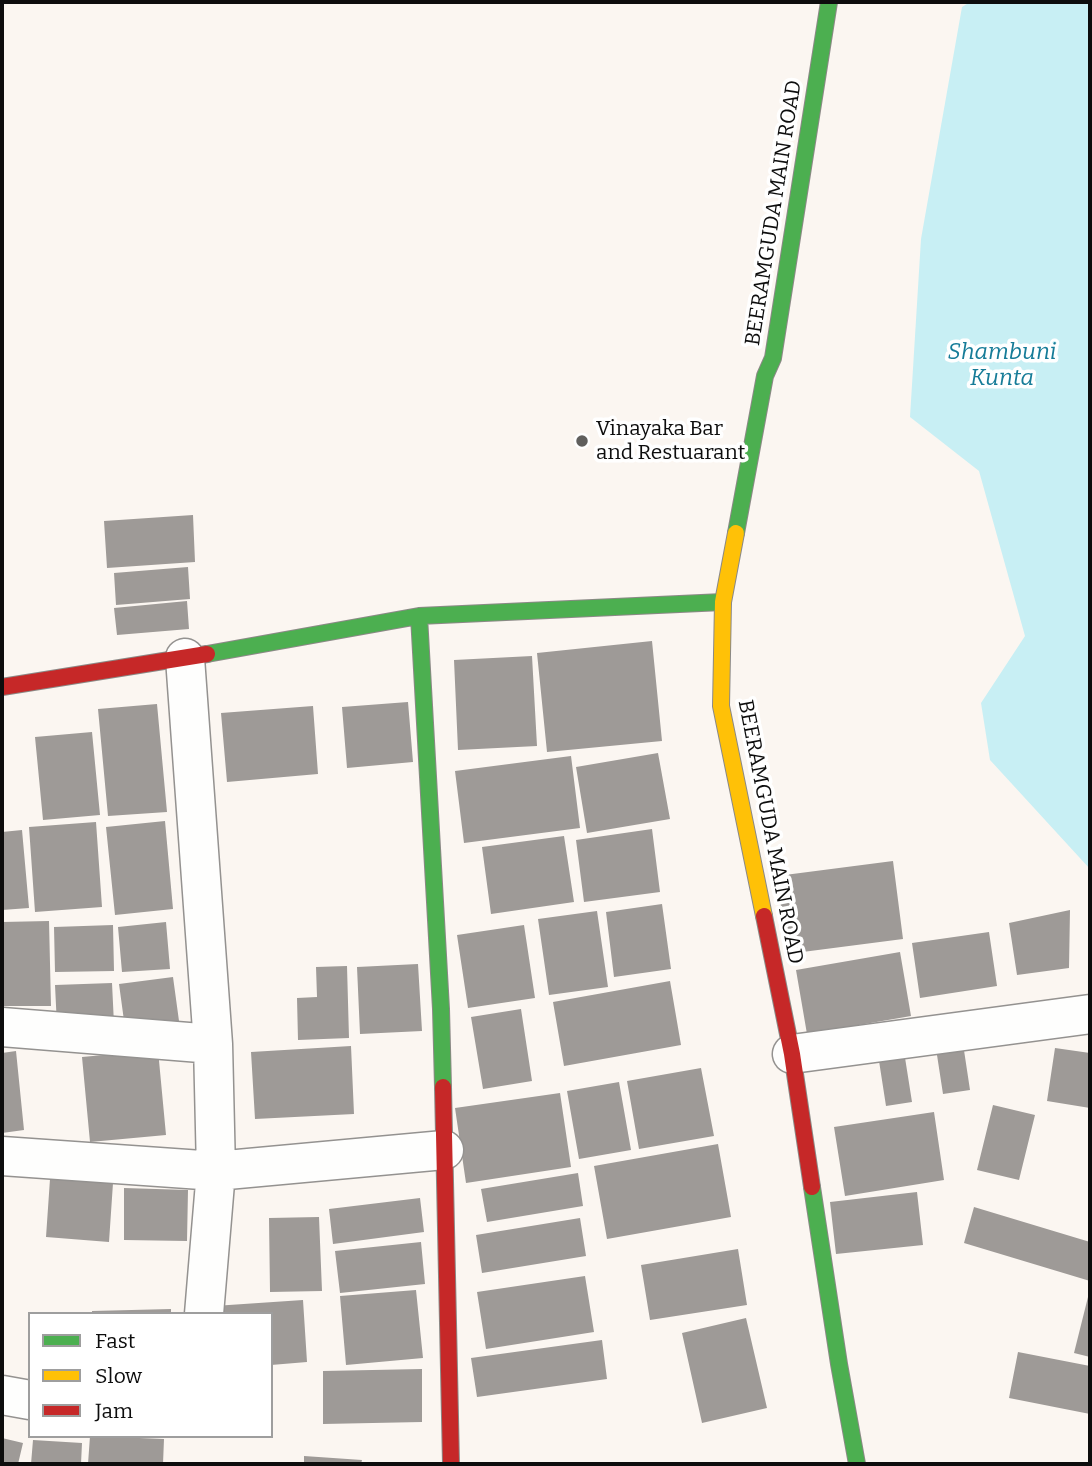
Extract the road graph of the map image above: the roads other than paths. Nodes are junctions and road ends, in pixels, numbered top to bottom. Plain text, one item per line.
1 (829, 2) edge
2 (723, 602) junction
3 (419, 616) junction
4 (185, 658) junction
5 (2, 687) edge
6 (1090, 1014) edge
7 (2, 1027) edge
8 (212, 1044) junction
9 (792, 1054) junction
10 (444, 1150) junction
11 (2, 1156) edge
12 (216, 1171) junction
13 (204, 1312) edge
14 (2, 1395) edge
15 (28, 1399) edge
16 (865, 1463) edge
17 (451, 1464) edge

1 - 2 street, BEERAMGUDA MAIN ROAD
2 - 3 street
2 - 9 street, BEERAMGUDA MAIN ROAD
3 - 4 street
3 - 10 street
4 - 5 street
4 - 8 street
6 - 9 street
7 - 8 street
8 - 12 street
9 - 16 street, BEERAMGUDA MAIN ROAD
10 - 12 street
10 - 17 street
11 - 12 street
12 - 13 street
14 - 15 street

